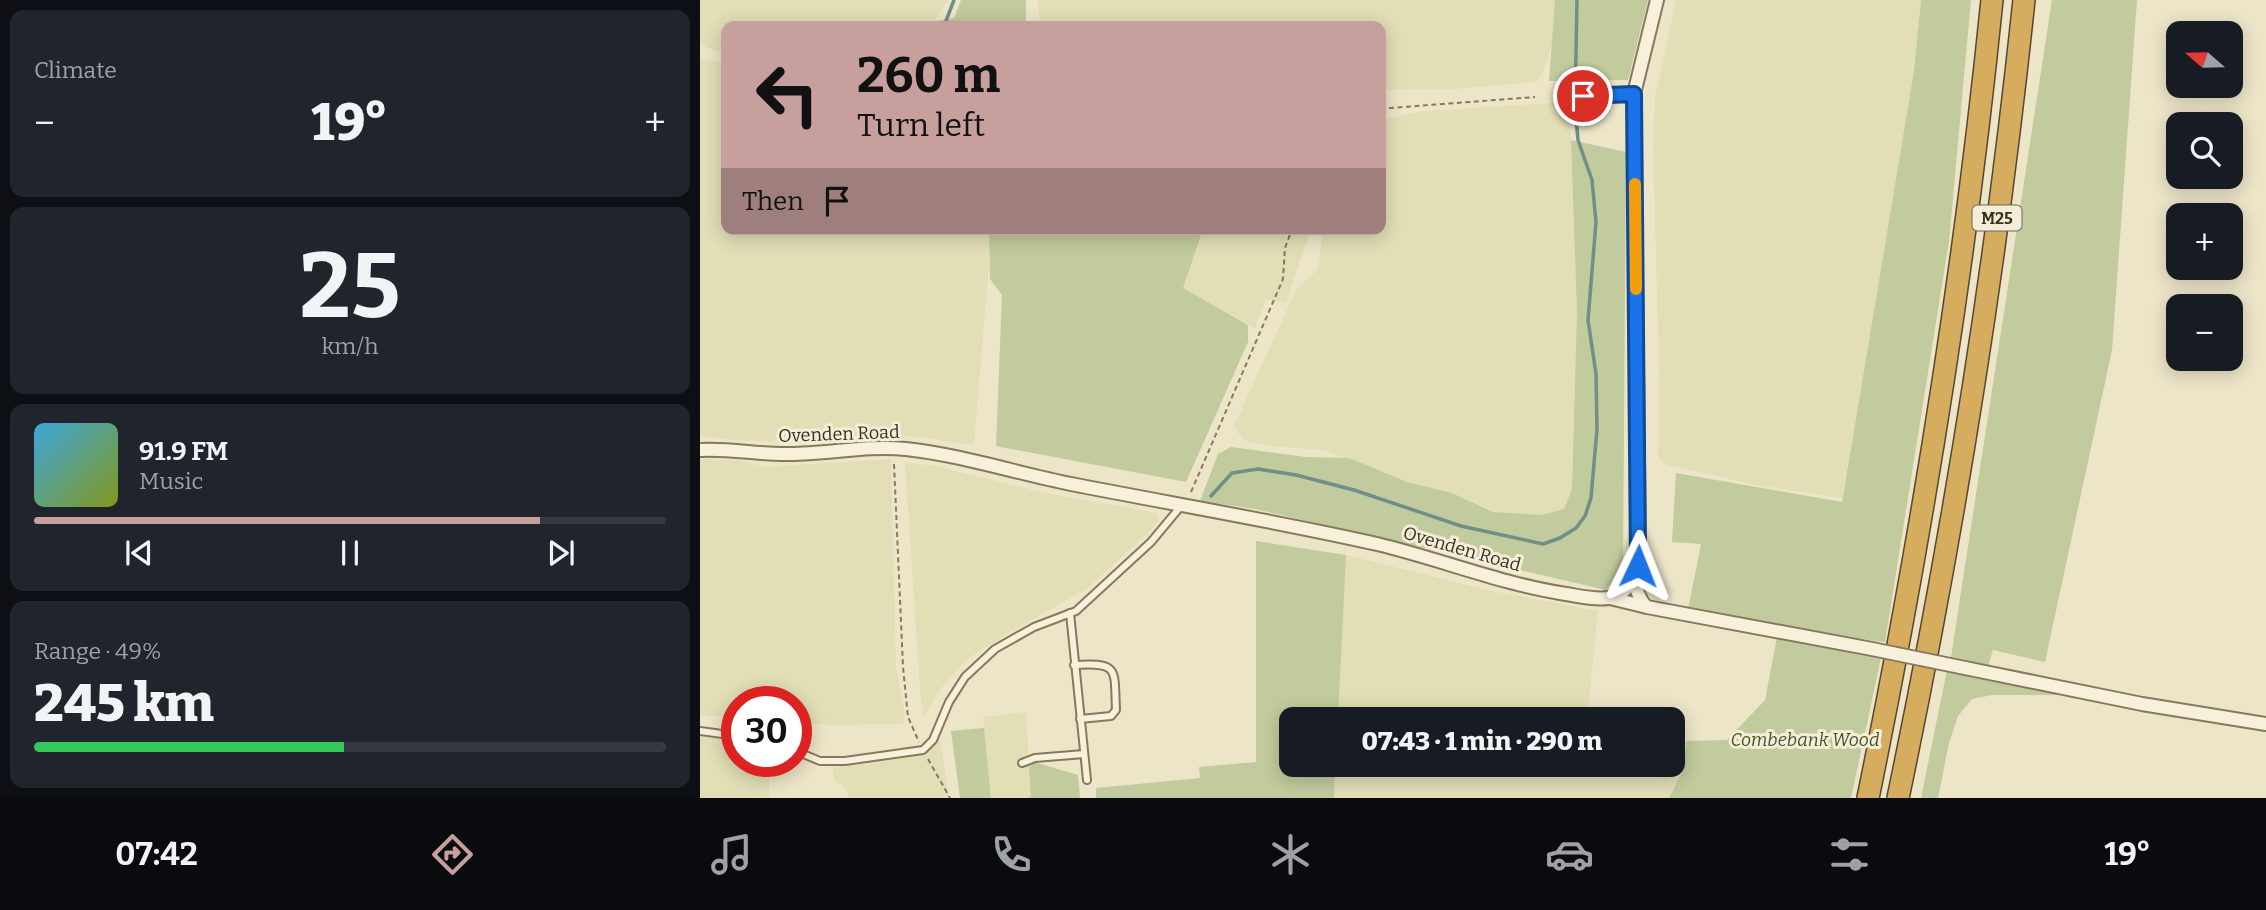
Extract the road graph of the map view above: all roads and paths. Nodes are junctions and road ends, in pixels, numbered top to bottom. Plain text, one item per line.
1 (1657, 0) edge
2 (1993, 0) edge
3 (2024, 0) edge
4 (1634, 94) junction
5 (1583, 96) dead end
6 (1535, 97) dead end
7 (1386, 109) edge
8 (1290, 235) edge
9 (700, 450) edge
10 (894, 464) dead end
11 (1183, 506) junction
12 (1632, 582) junction
13 (1609, 598) junction
14 (1647, 607) junction
15 (1070, 613) junction
16 (1074, 665) junction
17 (1080, 719) junction
18 (2266, 724) edge
19 (700, 731) edge
20 (721, 734) edge
21 (923, 750) junction
22 (1084, 754) junction
23 (812, 758) edge
24 (1022, 763) dead end
25 (1087, 780) dead end
26 (950, 798) edge
27 (1868, 798) edge
28 (1898, 798) edge

1 - 4 street
2 - 27 highway, M25
3 - 28 highway, M25
4 - 5 lane
4 - 12 street
6 - 7 path
8 - 11 path
9 - 11 street, Ovenden Road
10 - 21 path
11 - 13 street, Ovenden Road
11 - 15 lane
12 - 13 street
12 - 14 street
13 - 14 street, Ovenden Road
14 - 18 street, Ovenden Road, bridge
15 - 16 lane
15 - 21 lane
16 - 17 lane
16 - 17 lane
17 - 22 lane
19 - 20 lane
21 - 23 lane
21 - 26 path
22 - 24 lane
22 - 25 lane

